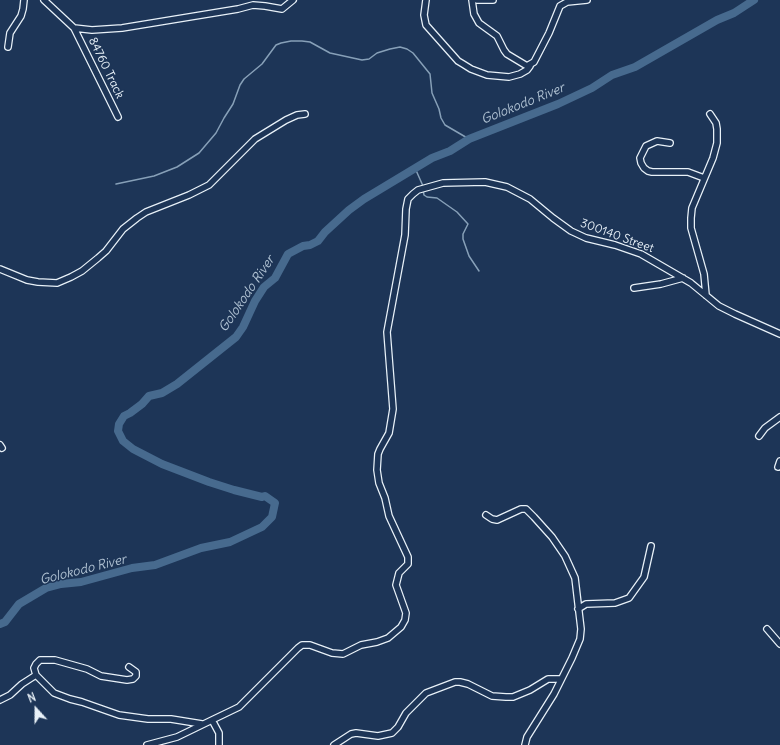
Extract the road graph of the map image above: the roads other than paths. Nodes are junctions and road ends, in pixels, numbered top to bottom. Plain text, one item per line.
1 (24, 0) edge
2 (44, 0) edge
3 (293, 0) edge
4 (426, 0) edge
5 (472, 0) edge
6 (477, 0) edge
7 (493, 0) edge
8 (587, 0) edge
9 (74, 28) junction
10 (8, 48) dead end
11 (530, 66) junction
12 (305, 114) dead end
13 (710, 114) dead end
14 (118, 118) dead end
15 (670, 143) dead end
16 (704, 178) junction
17 (0, 269) edge
18 (683, 278) junction
19 (634, 288) dead end
20 (706, 295) junction
21 (780, 334) edge
22 (780, 417) edge
23 (759, 436) dead end
24 (486, 515) dead end
25 (652, 546) dead end
26 (578, 609) junction
27 (767, 629) dead end
28 (780, 644) edge
29 (129, 667) dead end
30 (36, 675) junction
31 (561, 678) junction
32 (0, 700) edge
33 (212, 720) junction
34 (202, 724) junction
35 (148, 745) edge
36 (219, 745) edge
37 (334, 745) edge
38 (525, 745) edge

1 - 10 street
2 - 9 street
3 - 9 street
4 - 11 street
5 - 11 street
6 - 7 street
8 - 11 street
9 - 14 street, 84760 Track
12 - 17 street
13 - 16 street
15 - 16 street
16 - 20 street
18 - 19 street
18 - 20 street, 300140 Street
18 - 33 street, 300140 Street
20 - 21 street, 300140 Street
22 - 23 street
24 - 26 street
25 - 26 street
26 - 31 street
27 - 28 street
29 - 30 street
30 - 32 street
30 - 34 street
31 - 37 street
31 - 38 street
33 - 34 street
33 - 36 street
34 - 35 street

